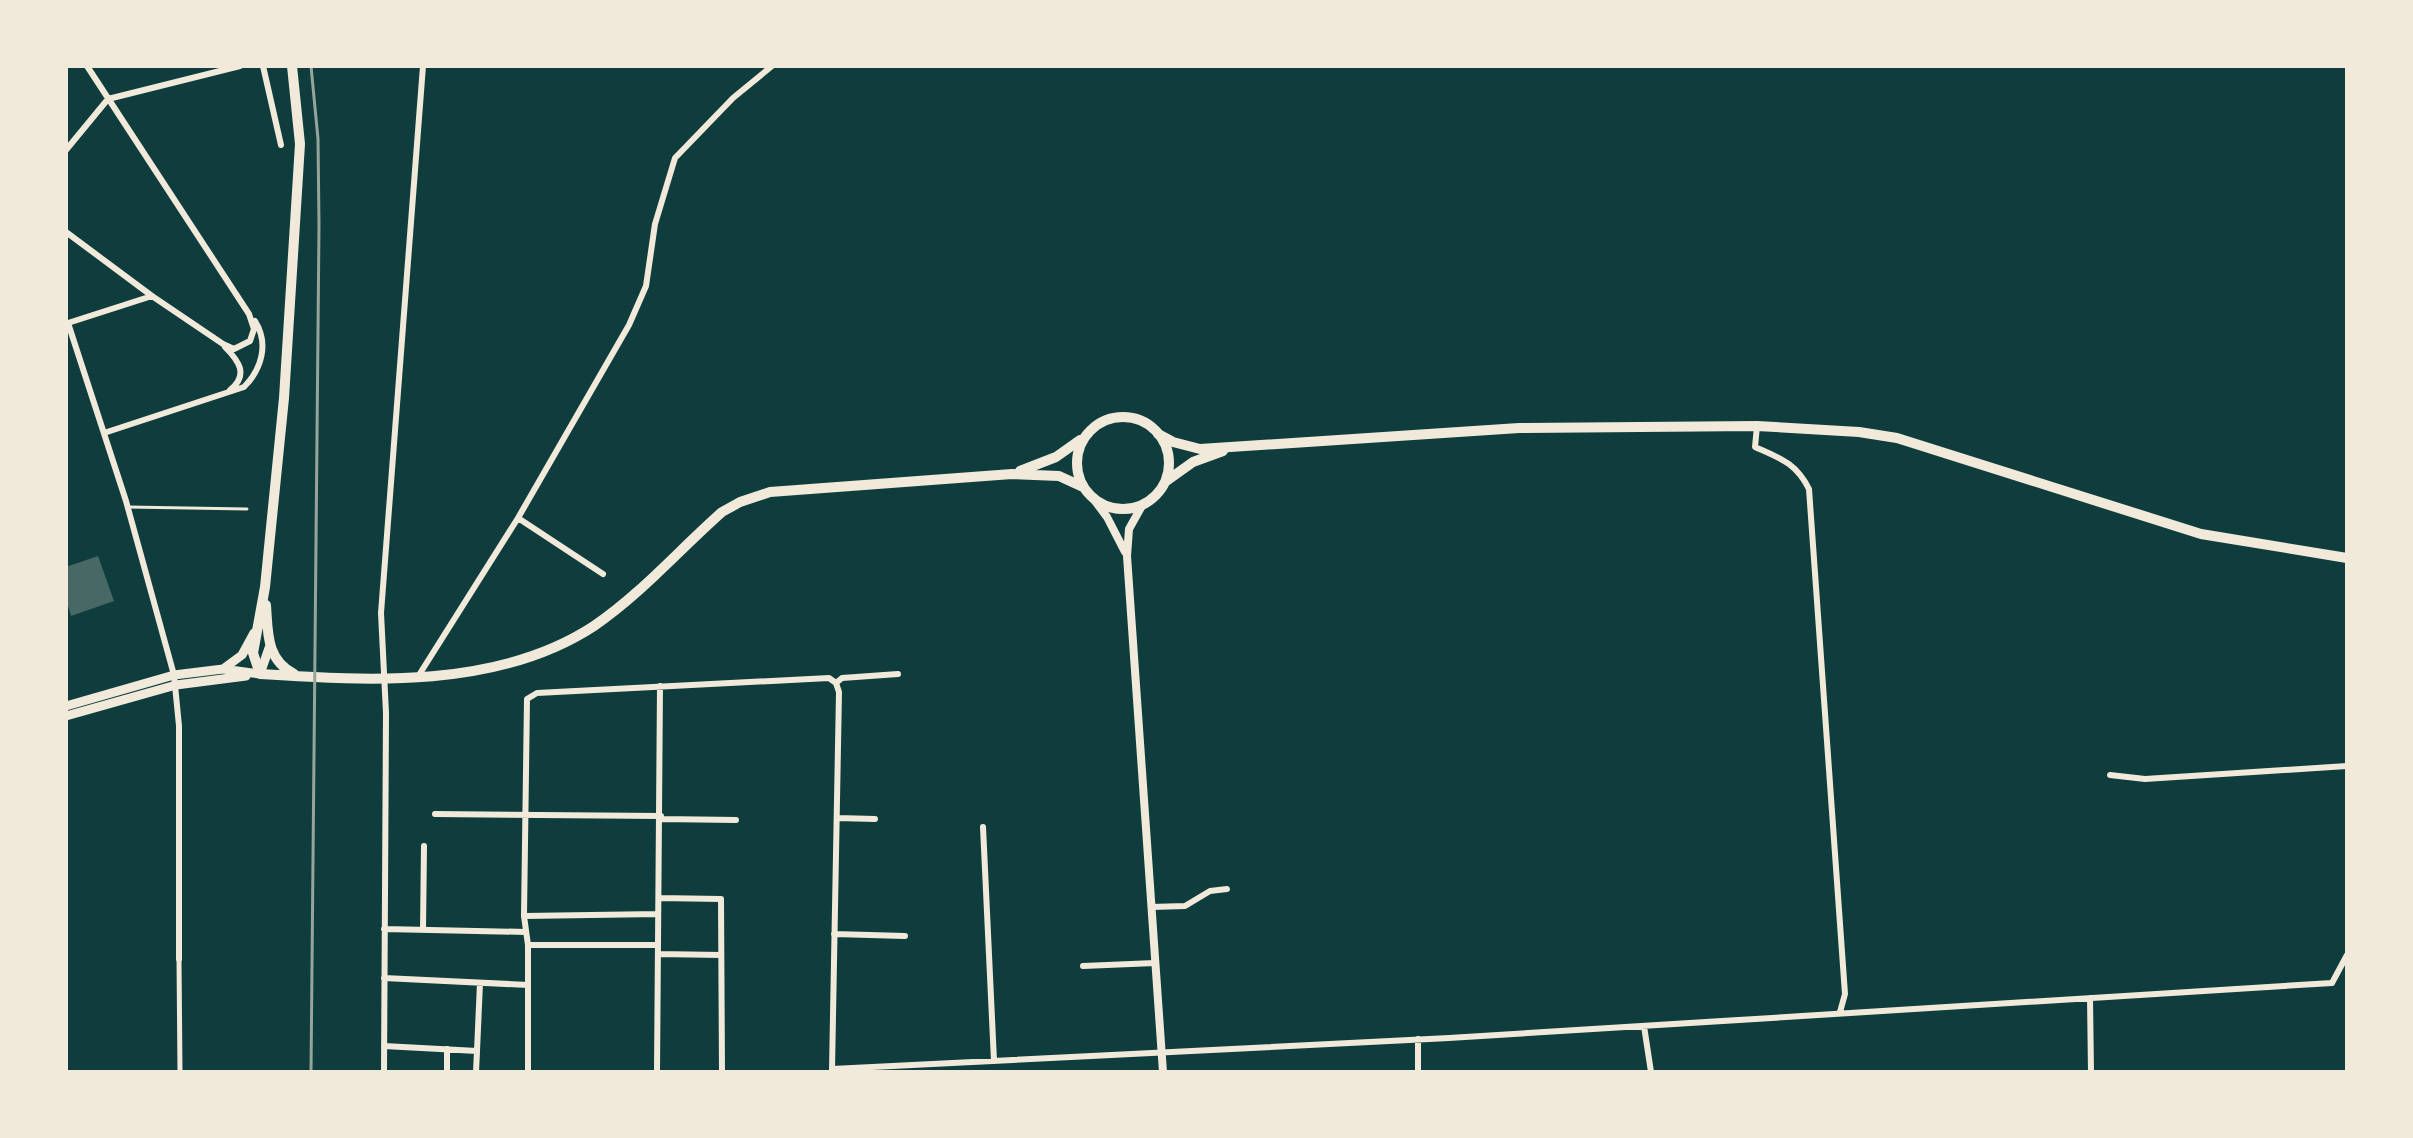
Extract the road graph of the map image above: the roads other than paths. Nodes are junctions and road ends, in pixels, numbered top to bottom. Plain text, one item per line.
1 (87, 66) edge
2 (240, 66) edge
3 (263, 66) edge
4 (292, 66) edge
5 (423, 66) edge
6 (772, 66) edge
7 (108, 99) junction
8 (281, 145) dead end
9 (66, 150) edge
10 (66, 232) edge
11 (152, 296) junction
12 (249, 314) junction
13 (67, 324) edge
14 (223, 344) junction
15 (220, 395) junction
16 (1757, 426) junction
17 (104, 433) junction
18 (1158, 434) junction
19 (1085, 437) junction
20 (1236, 447) junction
21 (1012, 474) junction
22 (1165, 482) junction
23 (1083, 487) junction
24 (1092, 497) junction
25 (1143, 504) junction
26 (128, 507) junction
27 (247, 509) dead end
28 (518, 518) junction
29 (1127, 556) junction
30 (2347, 558) edge
31 (603, 574) dead end
32 (265, 587) junction
33 (269, 648) junction
34 (223, 669) junction
35 (260, 674) junction
36 (898, 674) dead end
37 (419, 675) junction
38 (299, 677) junction
39 (384, 678) junction
40 (175, 680) junction
41 (836, 683) junction
42 (660, 686) junction
43 (66, 706) edge
44 (66, 716) edge
45 (2347, 766) edge
46 (2110, 775) dead end
47 (435, 814) dead end
48 (527, 816) junction
49 (661, 818) junction
50 (837, 818) junction
51 (875, 819) dead end
52 (736, 820) dead end
53 (983, 827) dead end
54 (424, 846) dead end
55 (1227, 889) dead end
56 (659, 898) junction
57 (1151, 907) junction
58 (658, 914) junction
59 (524, 916) junction
60 (384, 929) junction
61 (423, 930) junction
62 (526, 932) junction
63 (834, 934) junction
64 (905, 936) dead end
65 (528, 945) junction
66 (658, 950) junction
67 (721, 955) junction
68 (2347, 955) edge
69 (179, 959) joint
70 (1155, 963) junction
71 (1083, 966) dead end
72 (384, 978) junction
73 (480, 983) junction
74 (528, 985) junction
75 (2090, 998) junction
76 (1840, 1012) junction
77 (1644, 1026) junction
78 (1418, 1039) junction
79 (384, 1046) junction
80 (447, 1049) junction
81 (477, 1051) junction
82 (1161, 1052) junction
83 (994, 1061) junction
84 (832, 1071) edge
85 (180, 1072) edge
86 (384, 1072) edge
87 (447, 1072) edge
88 (476, 1072) edge
89 (528, 1072) edge
90 (657, 1072) edge
91 (722, 1072) edge
92 (1163, 1072) edge
93 (1418, 1072) edge
94 (1651, 1072) edge
95 (2091, 1072) edge

1 - 7 street
2 - 7 street
3 - 8 street
4 - 32 main road
5 - 39 street
6 - 28 street
7 - 9 street
7 - 12 street
10 - 11 street
11 - 13 street
11 - 14 street
12 - 14 street
12 - 15 street
13 - 17 street
14 - 15 street
15 - 17 street
16 - 20 main road
16 - 30 main road
16 - 76 street
17 - 26 street
18 - 19 main road
18 - 20 main road
18 - 22 main road
19 - 21 main road
19 - 23 main road
20 - 22 main road
21 - 23 main road
21 - 37 main road
22 - 25 main road
23 - 24 main road
24 - 25 main road
24 - 29 street
25 - 29 street
26 - 27 lane
26 - 40 street
28 - 31 street
28 - 37 street
29 - 57 street
32 - 33 main road
32 - 34 main road
32 - 35 main road
33 - 35 main road
33 - 38 main road
34 - 35 main road
34 - 40 main road
35 - 38 main road
35 - 40 main road
36 - 41 street
37 - 39 main road
38 - 39 main road
39 - 60 street
40 - 43 main road
40 - 44 main road
40 - 69 street
41 - 42 street
41 - 50 street
42 - 48 street
42 - 49 street
45 - 46 street
47 - 48 street
48 - 49 street
48 - 59 street
49 - 52 street
49 - 56 street
50 - 51 street
50 - 63 street
53 - 83 street
54 - 61 street
55 - 57 street
56 - 58 street
56 - 67 street
57 - 70 street
58 - 59 street
58 - 66 street
59 - 62 street
60 - 61 street
60 - 72 street
61 - 62 street
62 - 65 street
63 - 64 street
63 - 84 street
65 - 66 street
65 - 74 street
66 - 67 street
66 - 90 street
67 - 91 street
68 - 75 street
69 - 85 street
70 - 71 street
70 - 82 street
72 - 73 street
72 - 79 street
73 - 74 street
73 - 81 street
74 - 89 street
75 - 76 street
75 - 95 street
76 - 77 street
77 - 78 street
77 - 94 street
78 - 82 street
78 - 93 street
79 - 80 street
79 - 86 street
80 - 81 street
80 - 87 street
81 - 88 street
82 - 83 street
82 - 92 street
83 - 84 street

